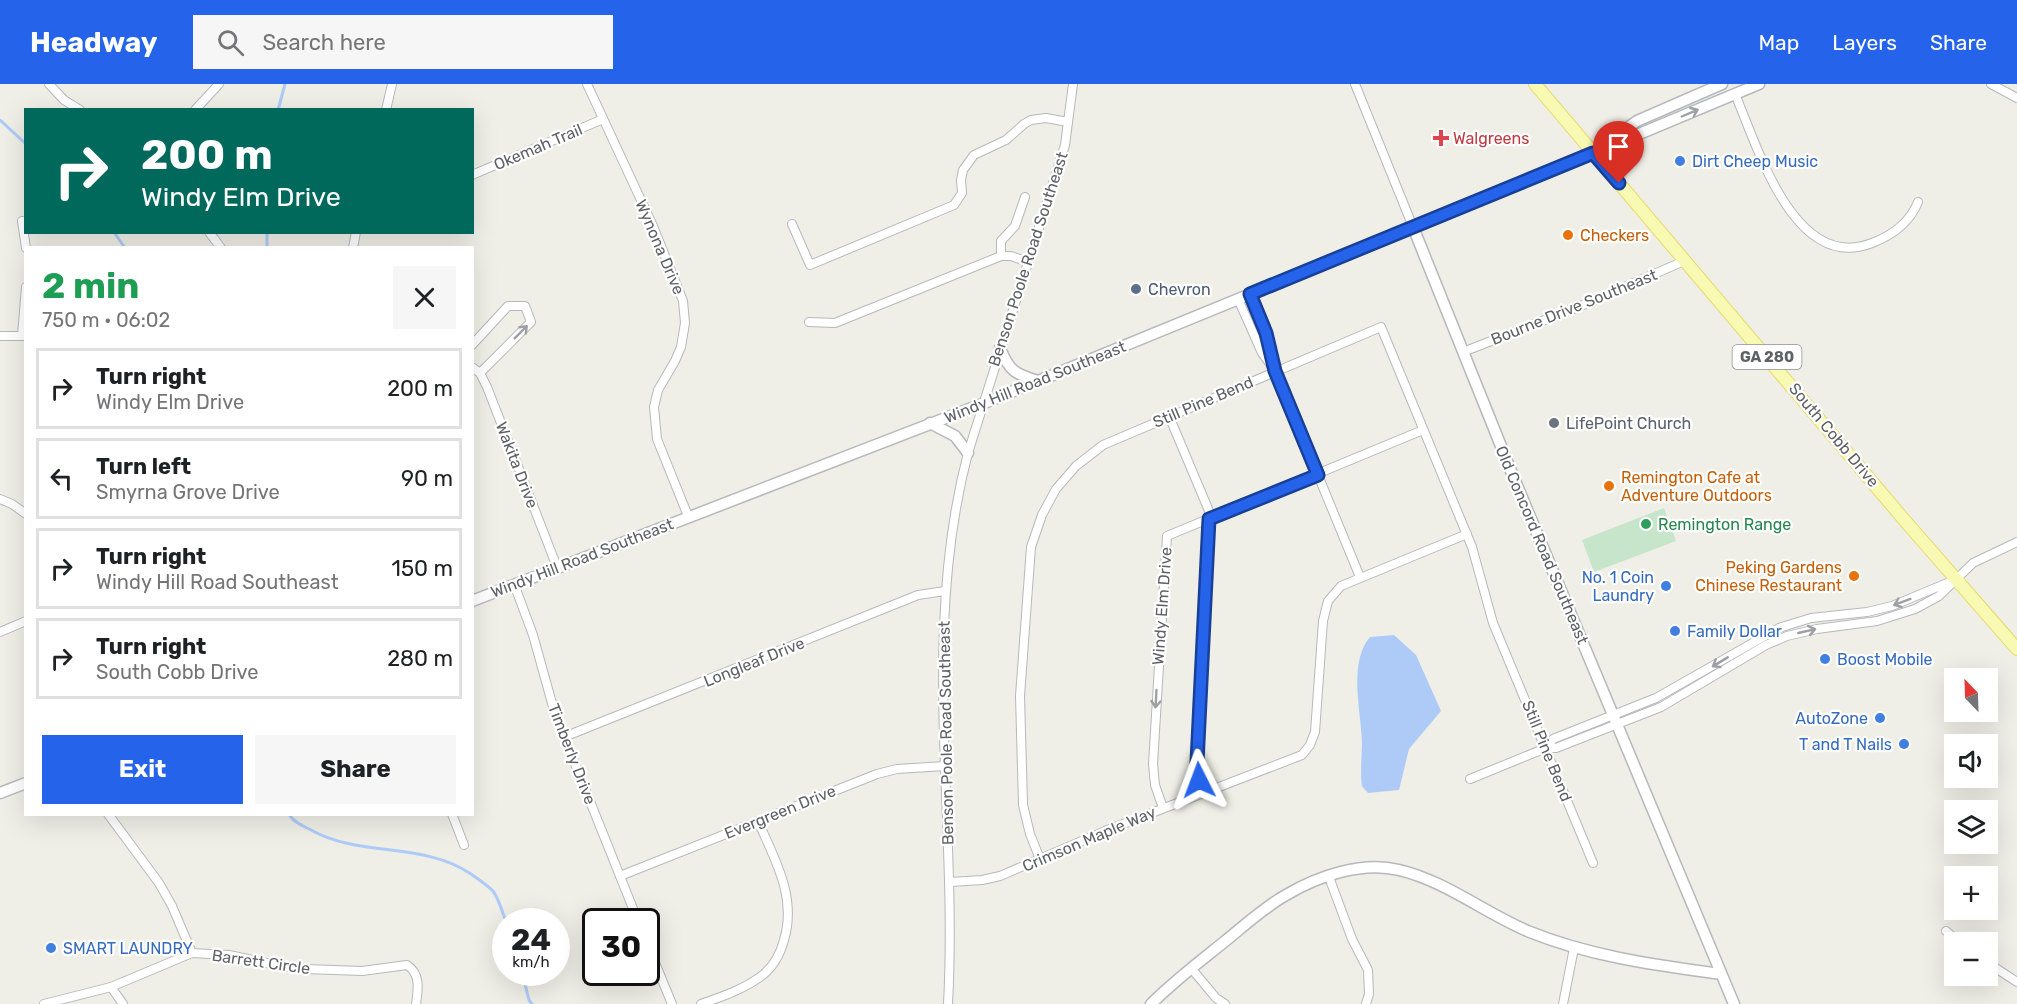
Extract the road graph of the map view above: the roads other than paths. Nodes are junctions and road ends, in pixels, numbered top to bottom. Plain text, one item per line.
1 (49, 84) edge
2 (219, 84) edge
3 (392, 84) edge
4 (587, 84) edge
5 (1073, 84) edge
6 (1355, 84) edge
7 (1534, 84) edge
8 (1722, 84) edge
9 (1769, 84) edge
10 (1991, 84) edge
11 (1753, 86) edge
12 (1735, 94) junction
13 (2017, 98) edge
14 (77, 108) edge
15 (197, 108) edge
16 (386, 108) edge
17 (603, 119) junction
18 (1068, 122) junction
19 (1593, 153) junction
20 (474, 174) edge
21 (1025, 197) dead end
22 (1918, 202) dead end
23 (22, 222) dead end
24 (792, 224) dead end
25 (1413, 227) junction
26 (26, 246) edge
27 (1001, 256) junction
28 (1684, 261) junction
29 (1028, 262) junction
30 (1250, 294) junction
31 (1238, 299) junction
32 (809, 322) dead end
33 (0, 336) edge
34 (24, 336) edge
35 (474, 343) edge
36 (1000, 348) junction
37 (1463, 352) junction
38 (474, 368) edge
39 (1275, 371) junction
40 (480, 373) junction
41 (1038, 381) junction
42 (982, 404) junction
43 (1169, 416) junction
44 (930, 423) junction
45 (1423, 430) junction
46 (968, 453) junction
47 (1318, 475) junction
48 (0, 499) edge
49 (24, 513) edge
50 (688, 516) junction
51 (1211, 519) junction
52 (1467, 534) junction
53 (2017, 542) edge
54 (557, 567) junction
55 (1360, 577) junction
56 (1956, 579) junction
57 (514, 584) junction
58 (945, 591) junction
59 (474, 600) edge
60 (24, 622) edge
61 (0, 632) edge
62 (2017, 649) edge
63 (1616, 719) junction
64 (1576, 729) junction
65 (564, 737) junction
66 (1580, 738) junction
67 (1546, 748) junction
68 (945, 766) junction
69 (1470, 779) dead end
70 (24, 784) edge
71 (1204, 792) junction
72 (0, 793) edge
73 (1163, 808) junction
74 (109, 816) edge
75 (453, 816) edge
76 (758, 821) junction
77 (464, 845) dead end
78 (1040, 859) junction
79 (1593, 863) dead end
80 (620, 876) junction
81 (1329, 877) junction
82 (950, 882) junction
83 (633, 908) edge
84 (1574, 948) junction
85 (192, 953) junction
86 (1191, 968) junction
87 (1998, 970) edge
88 (1721, 974) junction
89 (660, 975) edge
90 (2017, 982) edge
91 (111, 987) junction
92 (44, 1004) edge
93 (123, 1004) edge
94 (416, 1004) edge
95 (672, 1004) edge
96 (701, 1004) edge
97 (948, 1004) edge
98 (1151, 1004) edge
99 (1225, 1004) edge
100 (1366, 1004) edge
101 (1563, 1004) edge
102 (1734, 1004) edge

1 - 14 street
2 - 15 street
3 - 16 street
4 - 17 street, Wynona Drive
5 - 18 street, Benson Poole Road Southeast
6 - 25 street, Old Concord Road Southeast
7 - 19 main road, South Cobb Drive / GA 280
8 - 19 main road, Windy Hill Road Southeast
9 - 11 main road, Windy Hill Road Southeast
10 - 13 street
11 - 12 main road, Windy Hill Road Southeast
19 -> 12 main road, Windy Hill Road Southeast
12 - 22 street
17 - 20 street, Okemah Trail
17 - 50 street, Wynona Drive
18 - 24 street
18 - 29 street, Benson Poole Road Southeast
19 - 25 main road, Windy Hill Road Southeast
19 - 28 main road, South Cobb Drive / GA 280
21 - 27 street
23 - 26 street
25 - 30 main road, Windy Hill Road Southeast
25 - 37 main road, Old Concord Road Southeast
27 - 29 street
27 - 32 street
28 - 37 street, Bourne Drive Southeast
28 - 56 main road, South Cobb Drive / GA 280
29 - 36 street, Benson Poole Road Southeast
30 - 31 main road, Windy Hill Road Southeast
30 - 39 street
31 - 39 street
31 - 41 main road, Windy Hill Road Southeast
33 - 34 street
40 -> 35 street
36 - 41 main road
36 - 42 street, Benson Poole Road Southeast
37 - 63 main road, Old Concord Road Southeast
38 - 40 street
39 - 43 street, Still Pine Bend
39 - 45 street, Still Pine Bend
39 - 47 street
40 - 54 street, Wakita Drive
41 - 42 main road, Windy Hill Road Southeast
42 - 44 main road, Windy Hill Road Southeast
42 - 46 street, Benson Poole Road Southeast
43 - 51 street
43 - 78 street, Still Pine Bend
44 - 46 main road
44 - 50 main road, Windy Hill Road Southeast
45 - 47 street, Windy Elm Drive
45 - 52 street, Still Pine Bend
46 - 58 street, Benson Poole Road Southeast
47 - 51 street, Windy Elm Drive
47 - 55 street
48 - 49 street
50 - 54 main road, Windy Hill Road Southeast
51 - 71 street
51 -> 73 street, Windy Elm Drive
52 - 55 street, Crimson Maple Way
52 - 67 street, Still Pine Bend
53 - 56 street
54 - 57 main road, Windy Hill Road Southeast
55 - 71 street, Crimson Maple Way
56 - 62 main road, South Cobb Drive / GA 280
56 - 63 street
57 - 59 main road, Windy Hill Road Southeast
57 - 65 street, Timberly Drive
58 - 65 street, Longleaf Drive
58 - 68 street, Benson Poole Road Southeast
60 - 61 street
63 - 64 street
63 - 66 street
63 - 88 main road, Old Concord Road Southeast
64 - 66 street
64 - 67 street
65 - 80 street, Timberly Drive
66 - 67 street
67 - 69 street
67 - 79 street, Still Pine Bend
68 - 76 street, Evergreen Drive
68 - 82 street, Benson Poole Road Southeast
70 - 72 main road
71 - 73 street, Crimson Maple Way
73 - 78 street, Crimson Maple Way
74 - 85 street
75 - 77 street
76 - 80 street, Evergreen Drive
76 - 96 street
78 - 82 street, Crimson Maple Way
80 - 83 street, Timberly Drive
81 - 84 main road
81 - 86 main road
81 - 100 street
82 - 97 street, Benson Poole Road Southeast
84 - 88 main road
84 - 101 street
85 - 91 street, Barrett Circle
85 - 94 street, Barrett Circle
86 - 98 main road
86 - 99 street
87 - 90 street
88 - 102 main road, Old Concord Road Southeast
89 - 95 street
91 - 92 street, Barrett Circle
91 - 93 street

